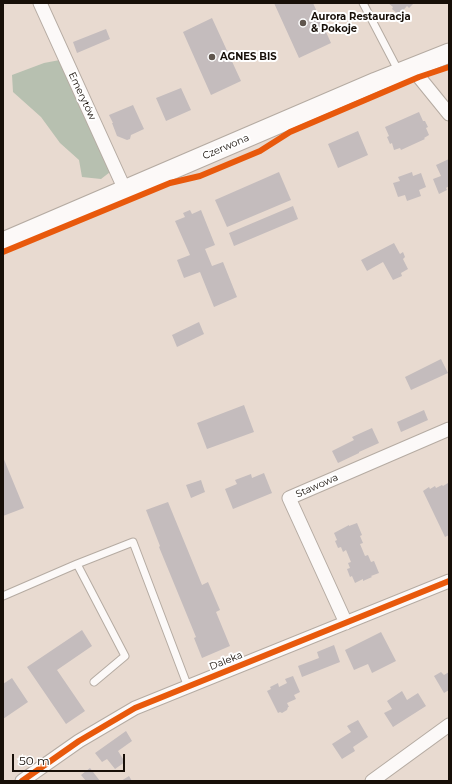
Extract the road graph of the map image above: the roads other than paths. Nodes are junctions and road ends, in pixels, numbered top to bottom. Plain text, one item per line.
1 (40, 3) edge
2 (363, 3) edge
3 (449, 53) edge
4 (406, 70) junction
5 (449, 114) edge
6 (125, 190) junction
7 (3, 242) edge
8 (449, 429) edge
9 (77, 564) junction
10 (449, 581) edge
11 (3, 596) edge
12 (346, 623) junction
13 (94, 682) dead end
14 (188, 687) junction
15 (449, 725) edge
16 (22, 781) edge
17 (372, 781) edge

1 - 6 street, Emerytów
2 - 4 lane
3 - 4 main road, Czerwona
4 - 5 street
4 - 6 main road, Czerwona
6 - 7 main road, Czerwona
8 - 12 street, Stawowa
9 - 11 lane
9 - 13 lane
9 - 14 lane
10 - 12 street, Daleka
12 - 14 street, Daleka
14 - 16 street, Daleka
15 - 17 street

